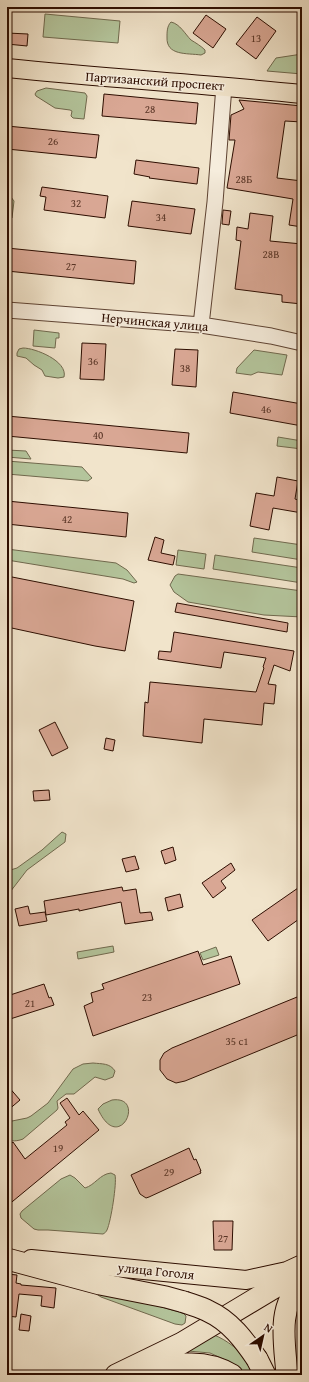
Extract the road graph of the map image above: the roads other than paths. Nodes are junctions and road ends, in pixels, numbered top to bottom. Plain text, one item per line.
1 (7, 68) edge
2 (224, 86) junction
3 (302, 94) edge
4 (7, 310) edge
5 (201, 325) junction
6 (302, 343) edge
7 (7, 1257) edge
8 (302, 1264) edge
9 (302, 1271) edge
10 (302, 1284) edge
11 (261, 1367) edge
12 (116, 1375) edge
13 (136, 1375) edge
14 (232, 1375) edge
15 (287, 1375) edge

1 - 2 main road, Партизанский проспект
2 - 3 main road, Партизанский проспект
2 - 5 street
4 - 5 street, Нерчинская улица
5 - 6 street, Нерчинская улица
7 - 8 main road, улица Гоголя
7 - 11 highway, bridge
9 - 12 highway
10 - 15 highway
13 - 14 highway

